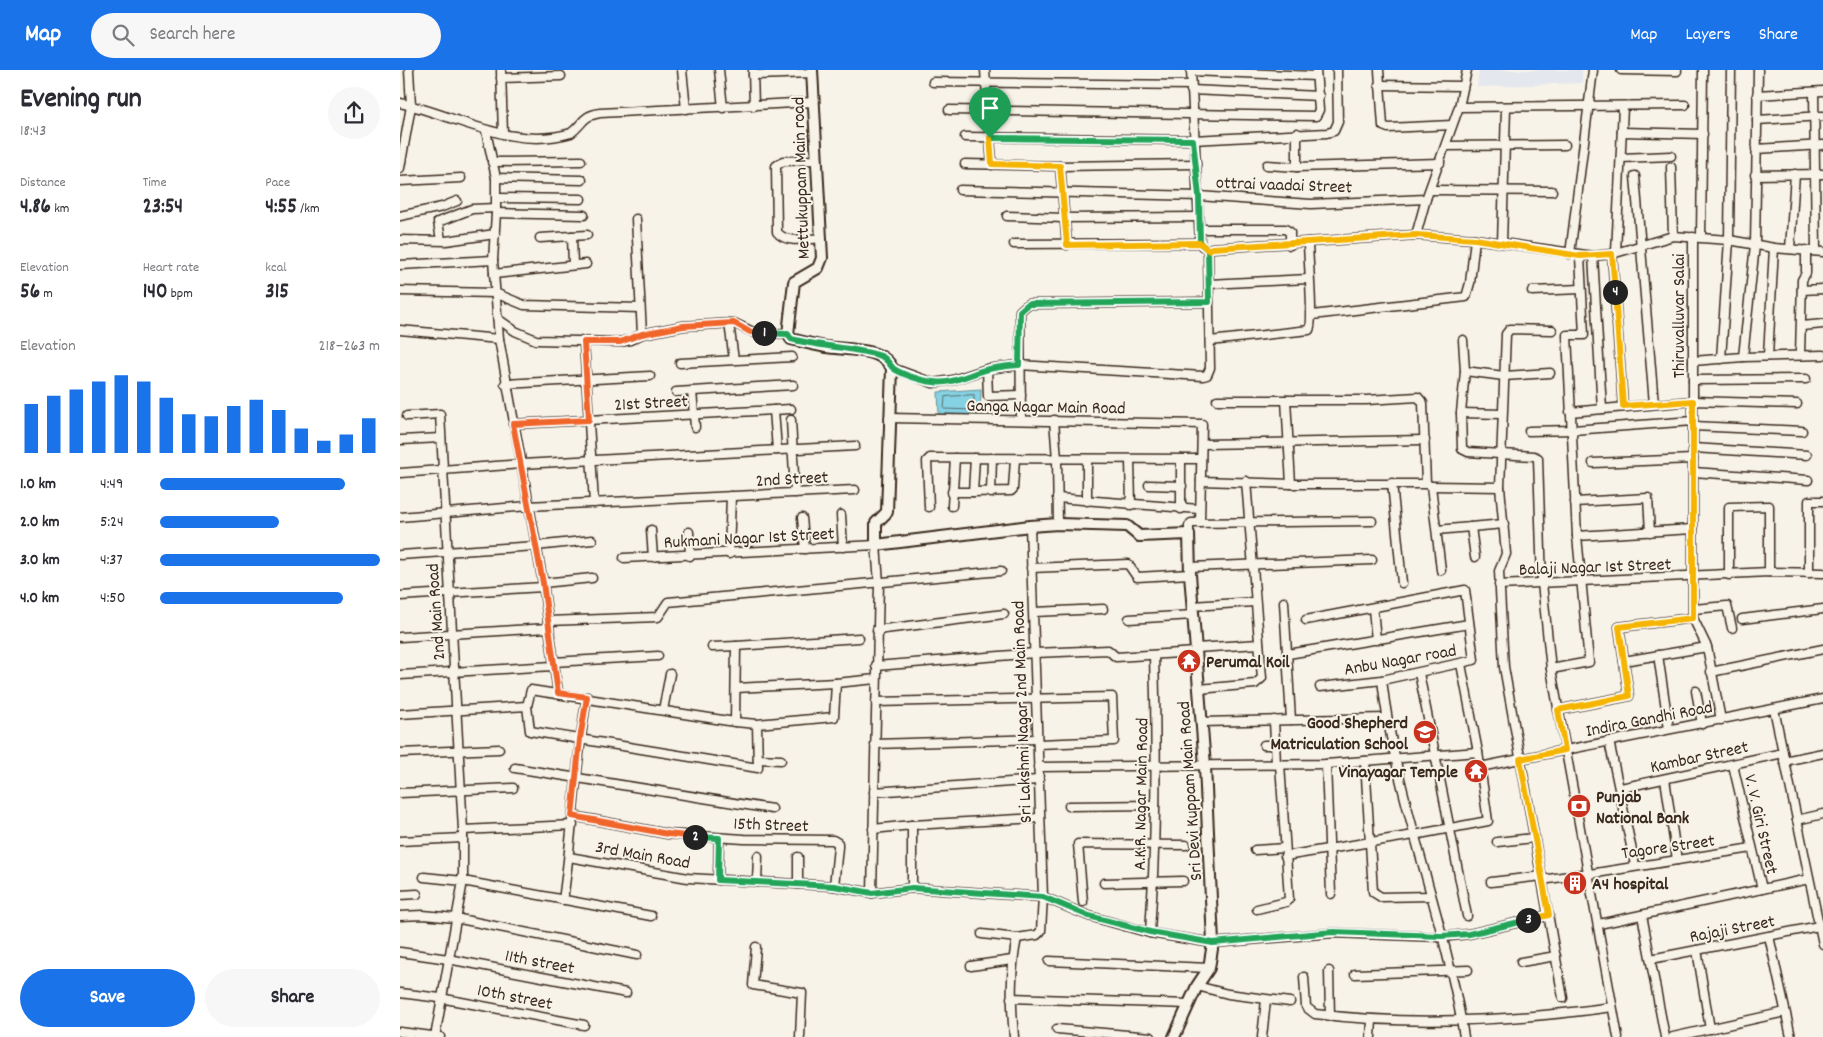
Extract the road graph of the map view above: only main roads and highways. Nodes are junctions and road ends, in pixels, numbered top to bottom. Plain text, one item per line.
1 (812, 72) edge
2 (1189, 534) joint
3 (1174, 1037) edge

1 - 2 main road, Mettukuppam Main road
2 - 3 main road, Sri Devi Kuppam Main Road

